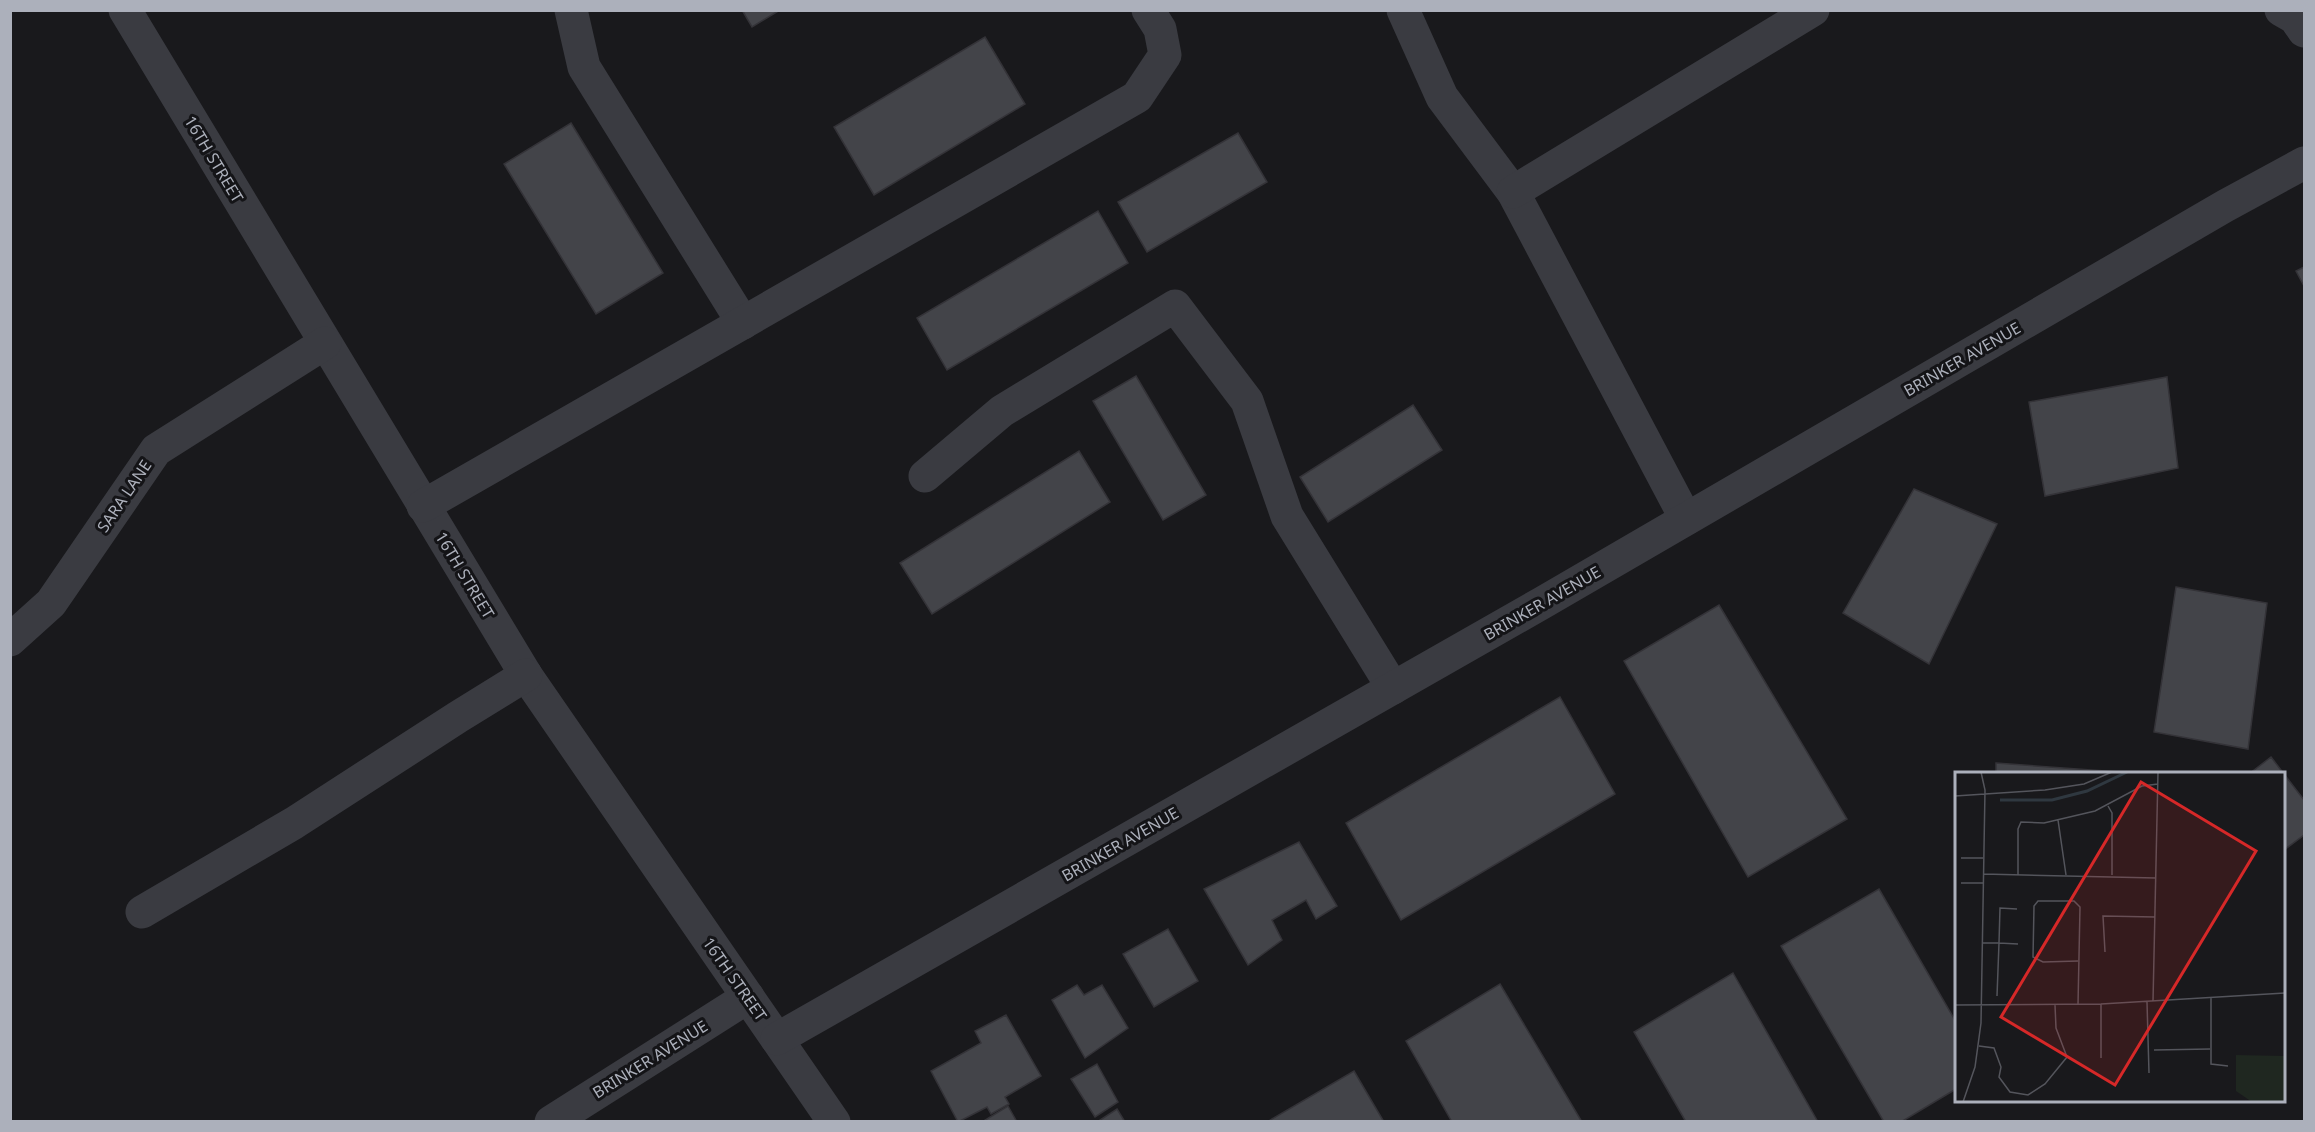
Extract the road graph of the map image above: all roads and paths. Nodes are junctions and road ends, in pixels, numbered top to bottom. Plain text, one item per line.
1 (125, 10) edge
2 (571, 10) edge
3 (1149, 10) edge
4 (1403, 10) edge
5 (1813, 10) edge
6 (2281, 10) edge
7 (2304, 31) edge
8 (2304, 163) edge
9 (1513, 192) junction
10 (743, 323) junction
11 (325, 343) junction
12 (925, 476) dead end
13 (423, 506) junction
14 (1686, 519) junction
15 (10, 640) edge
16 (526, 675) junction
17 (1393, 688) junction
18 (142, 912) dead end
19 (748, 997) junction
20 (777, 1039) junction
21 (551, 1122) edge
22 (834, 1122) edge

1 - 11 street, 16TH STREET
2 - 10 street
3 - 10 street
4 - 9 street
5 - 9 street
6 - 7 street
8 - 14 street, BRINKER AVENUE
9 - 14 street
10 - 13 street
11 - 13 street, 16TH STREET
11 - 15 street, SARA LANE
12 - 17 street
13 - 16 street, 16TH STREET
14 - 17 street, BRINKER AVENUE
16 - 18 street
16 - 19 street, 16TH STREET
17 - 20 street, BRINKER AVENUE
19 - 20 street, 16TH STREET
19 - 21 street, BRINKER AVENUE
20 - 22 street, 16TH STREET

